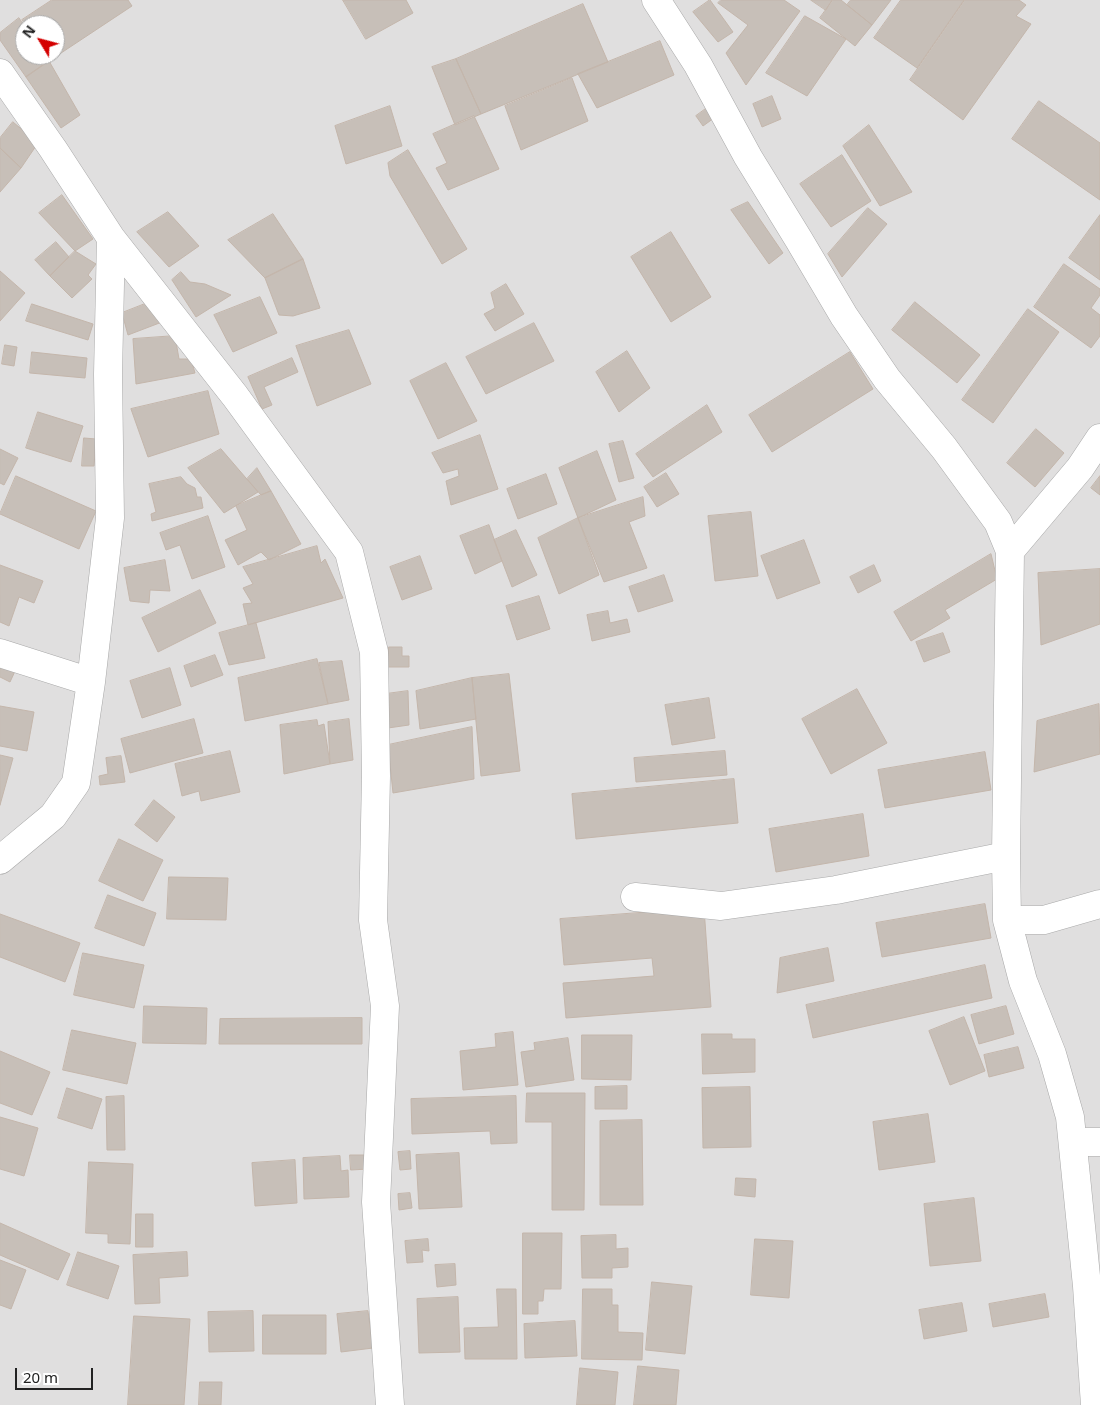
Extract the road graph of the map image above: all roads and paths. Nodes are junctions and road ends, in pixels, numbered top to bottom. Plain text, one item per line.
1 (656, 0) edge
2 (0, 73) edge
3 (112, 238) junction
4 (1100, 438) edge
5 (1010, 551) junction
6 (0, 653) edge
7 (91, 682) junction
8 (1006, 856) junction
9 (1, 857) edge
10 (635, 897) dead end
11 (1100, 904) edge
12 (1007, 920) junction
13 (1073, 1142) junction
14 (1100, 1142) edge
15 (390, 1405) edge
16 (1095, 1405) edge

1 - 5 street
2 - 3 street
3 - 7 street
3 - 15 street
4 - 5 street
5 - 8 street
6 - 7 street
7 - 9 street
8 - 10 street
8 - 12 street
11 - 12 street
12 - 13 street
13 - 14 street
13 - 16 street

